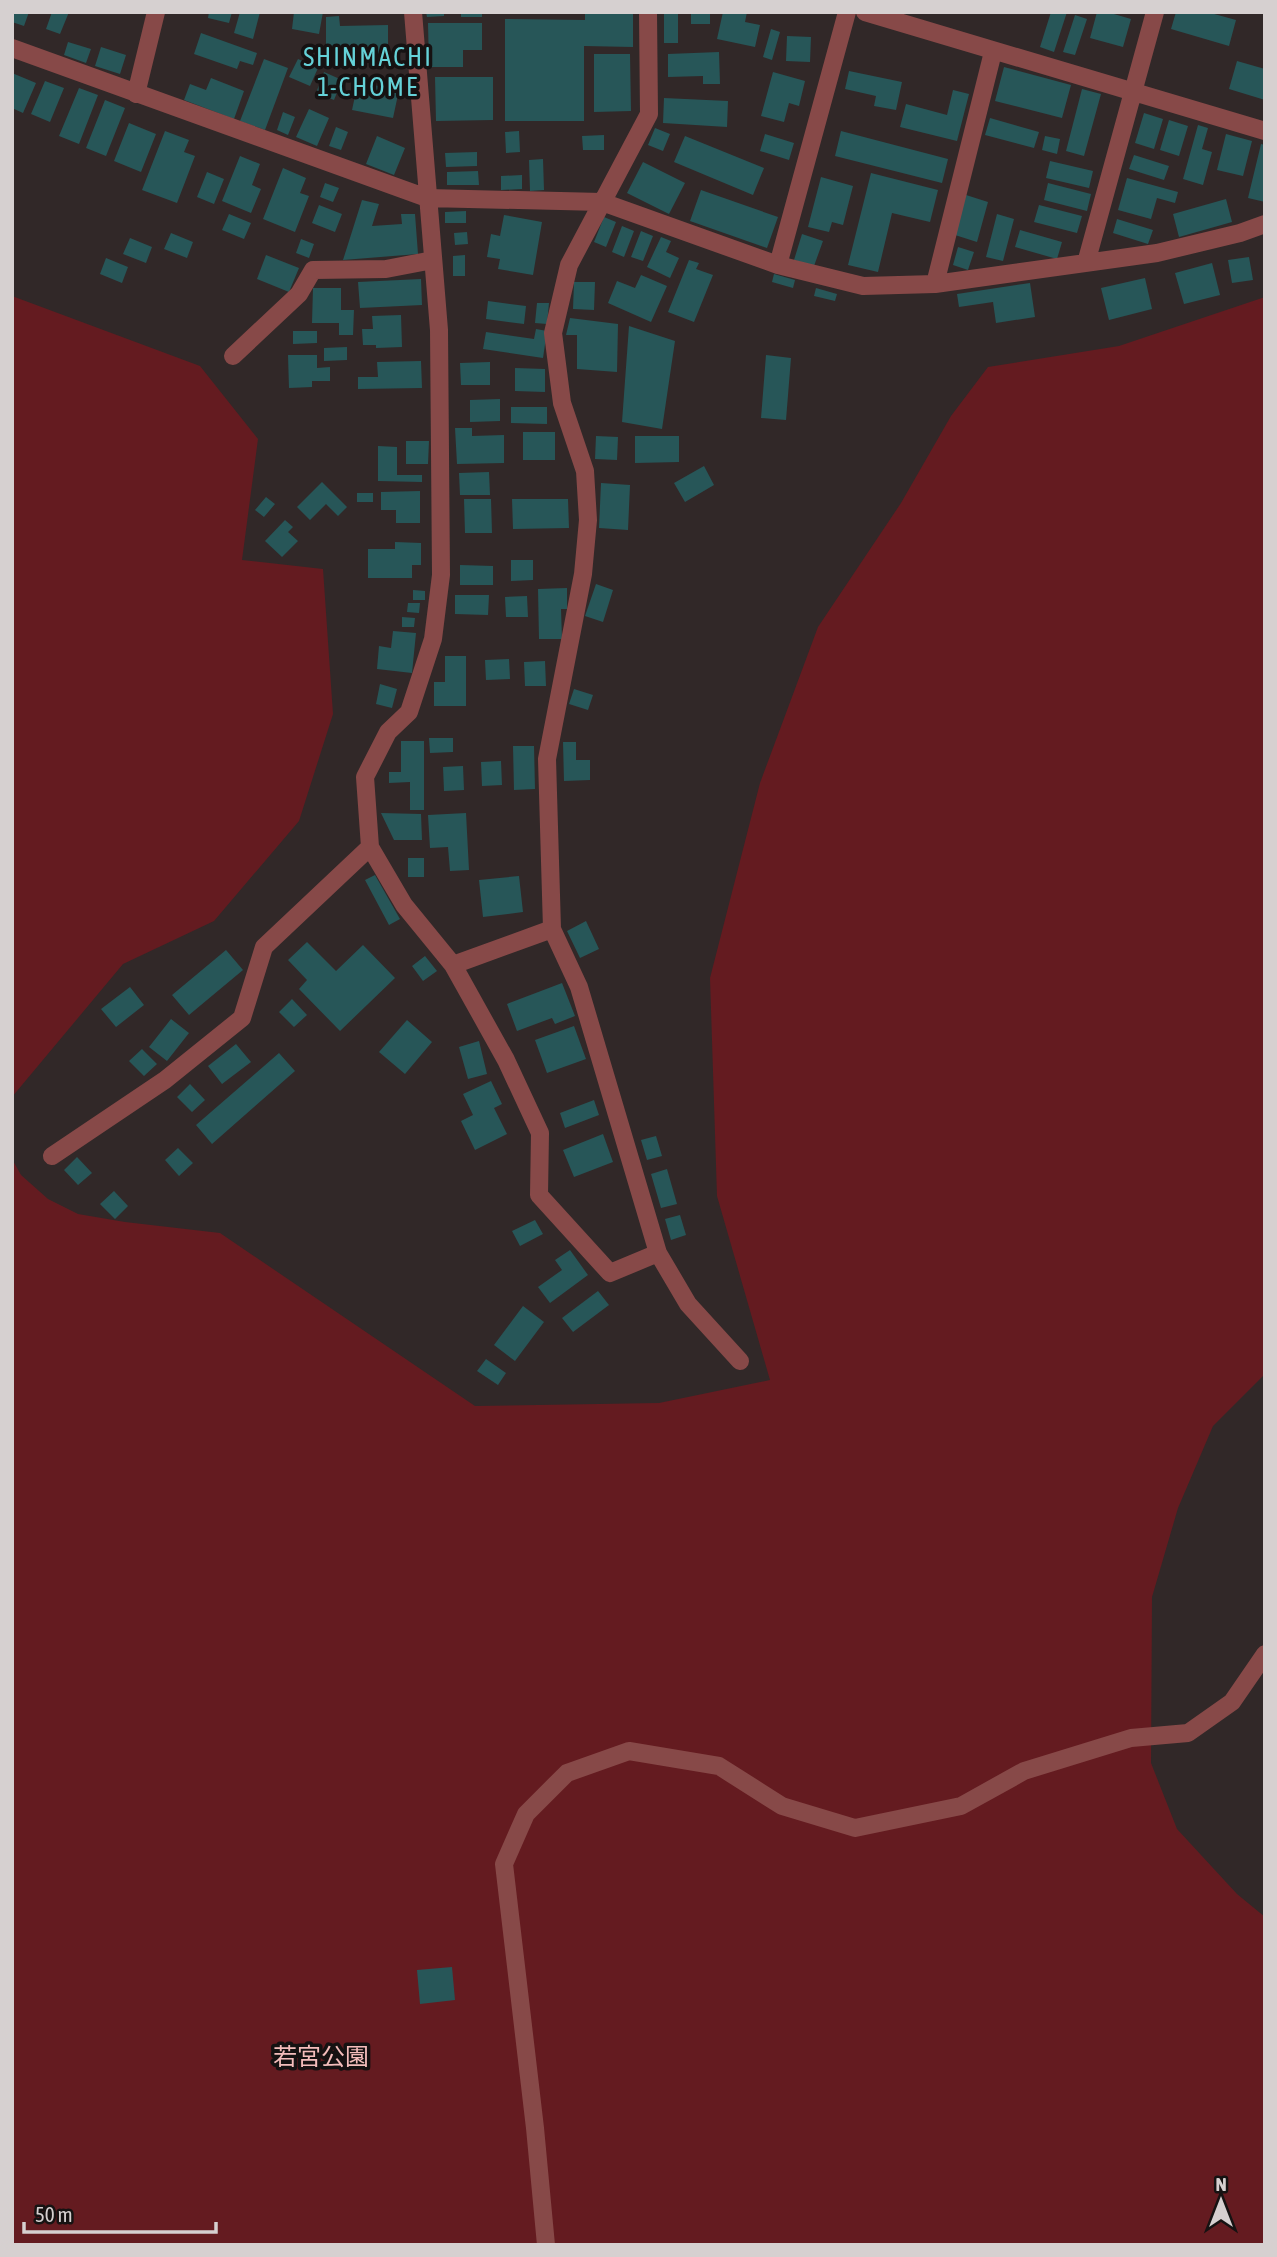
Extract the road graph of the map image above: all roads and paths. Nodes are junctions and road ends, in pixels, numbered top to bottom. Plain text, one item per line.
1 (156, 12) edge
2 (413, 12) edge
3 (648, 12) edge
4 (847, 12) edge
5 (865, 12) edge
6 (1155, 12) edge
7 (12, 48) edge
8 (993, 52) junction
9 (1134, 92) junction
10 (136, 94) junction
11 (1265, 131) edge
12 (427, 198) junction
13 (601, 202) junction
14 (1265, 224) edge
15 (433, 260) junction
16 (1086, 263) junction
17 (778, 265) junction
18 (935, 284) junction
19 (233, 356) dead end
20 (370, 847) junction
21 (552, 929) junction
22 (453, 965) junction
23 (52, 1156) dead end
24 (658, 1253) junction
25 (740, 1361) dead end
26 (1265, 1654) edge
27 (546, 2245) edge

1 - 10 street
2 - 12 street
3 - 13 street
4 - 17 street
5 - 8 street
6 - 9 street
7 - 10 street
8 - 9 street
8 - 18 street
9 - 11 street
9 - 16 street
10 - 12 street
12 - 13 street
12 - 15 street
13 - 17 street
13 - 21 street
14 - 16 street
15 - 19 street
15 - 20 street
16 - 18 street
17 - 18 street
20 - 22 street
20 - 23 street
21 - 22 street
21 - 24 street
22 - 24 street
24 - 25 street
26 - 27 street

